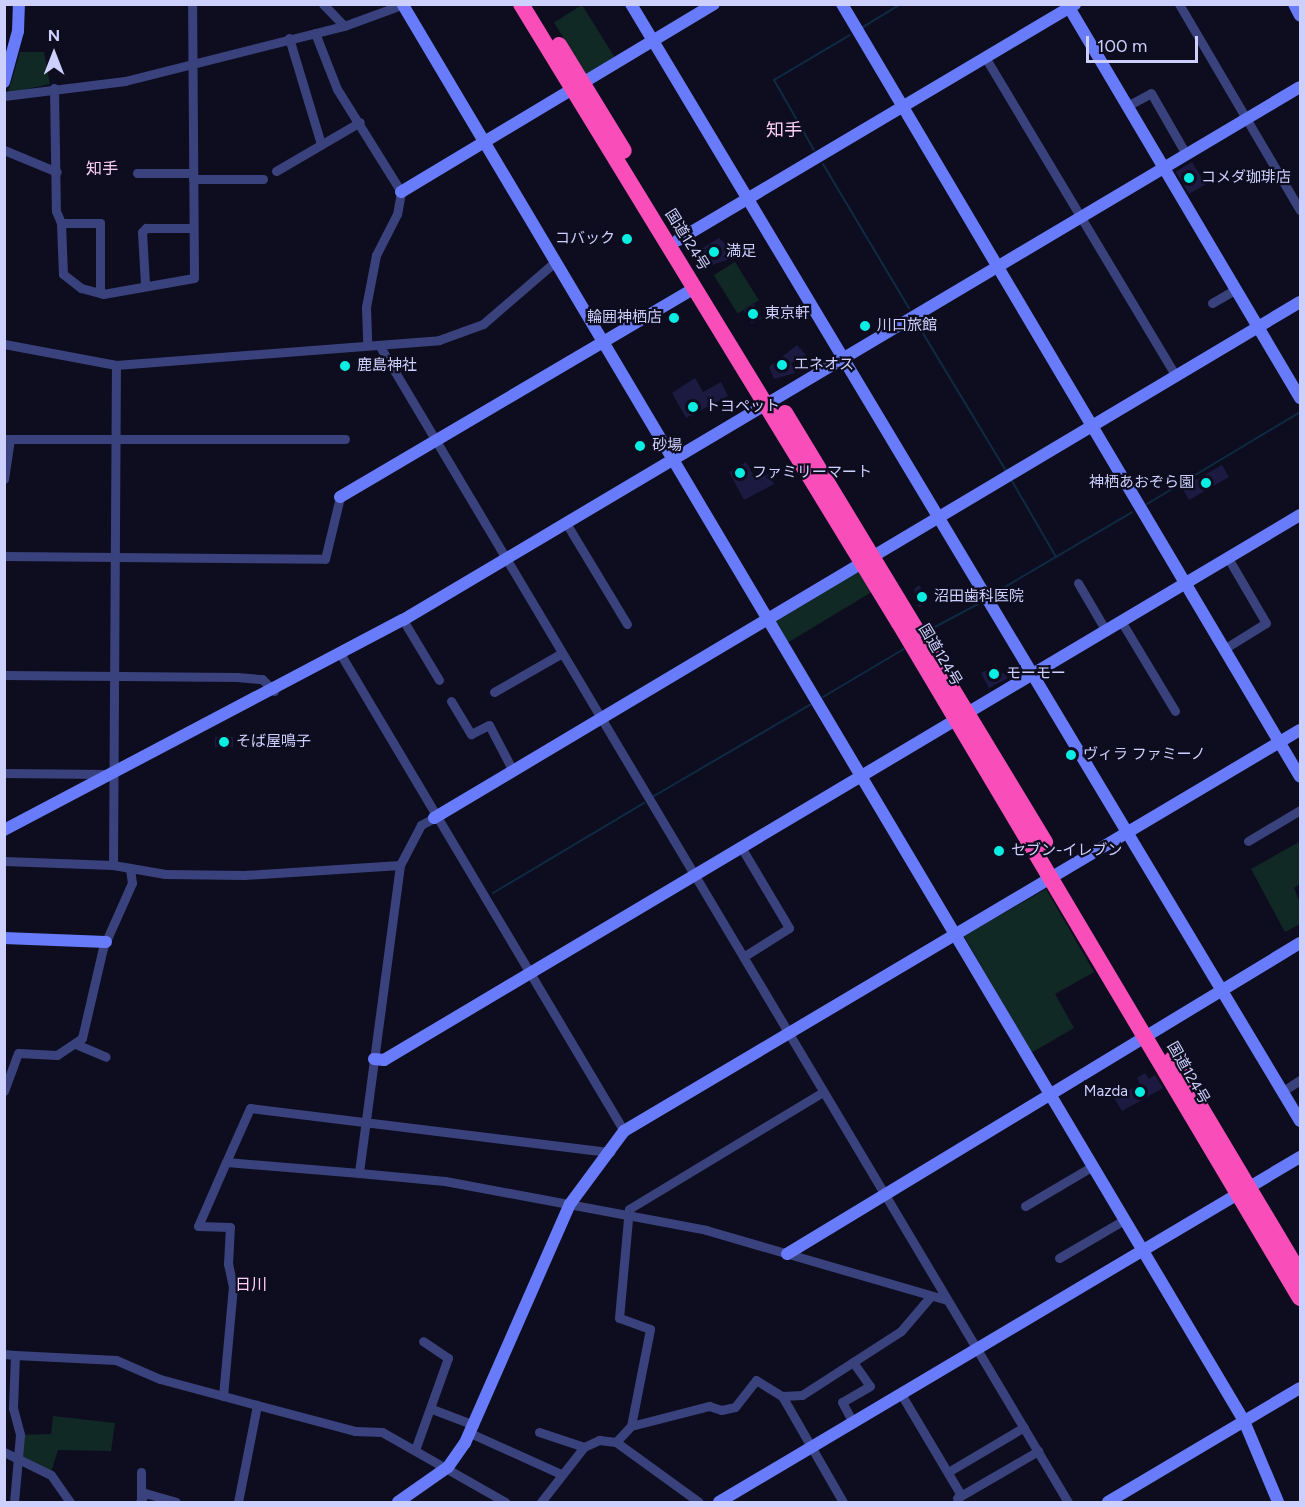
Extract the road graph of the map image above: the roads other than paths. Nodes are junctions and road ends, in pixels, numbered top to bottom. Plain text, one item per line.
1 (19, 4) edge
2 (192, 4) edge
3 (322, 4) edge
4 (521, 4) edge
5 (534, 4) edge
6 (631, 4) edge
7 (714, 4) edge
8 (842, 4) edge
9 (1179, 4) edge
10 (1294, 4) edge
11 (403, 5) edge
12 (1070, 6) edge
13 (1300, 16) edge
14 (344, 26) junction
15 (315, 33) junction
16 (289, 38) junction
17 (653, 42) junction
18 (985, 57) junction
19 (192, 62) junction
20 (4, 82) edge
21 (579, 87) junction
22 (1300, 87) edge
23 (54, 88) junction
24 (4, 96) edge
25 (1127, 106) junction
26 (902, 107) junction
27 (1247, 118) junction
28 (360, 122) junction
29 (485, 143) junction
30 (321, 144) junction
31 (4, 150) edge
32 (1186, 154) junction
33 (1164, 168) junction
34 (276, 171) dead end
35 (57, 172) junction
36 (137, 173) dead end
37 (193, 176) junction
38 (263, 178) dead end
39 (401, 192) junction
40 (747, 199) junction
41 (1300, 210) edge
42 (1079, 218) junction
43 (61, 223) junction
44 (193, 228) junction
45 (678, 240) junction
46 (556, 261) junction
47 (998, 267) junction
48 (145, 284) junction
49 (695, 288) junction
50 (1236, 289) junction
51 (100, 293) junction
52 (1300, 302) edge
53 (1212, 303) dead end
54 (1259, 327) junction
55 (604, 342) junction
56 (4, 344) edge
57 (367, 345) junction
58 (379, 345) junction
59 (843, 358) junction
60 (116, 365) junction
61 (1176, 376) junction
62 (1300, 398) edge
63 (771, 401) junction
64 (1092, 426) junction
65 (116, 438) junction
66 (8, 439) edge
67 (345, 440) dead end
68 (436, 442) junction
69 (673, 459) junction
70 (4, 479) edge
71 (340, 497) joint
72 (1300, 515) edge
73 (938, 518) junction
74 (566, 523) junction
75 (4, 556) edge
76 (115, 557) junction
77 (1228, 558) junction
78 (507, 559) junction
79 (869, 560) junction
80 (1078, 583) dead end
81 (1185, 584) junction
82 (768, 619) junction
83 (403, 620) junction
84 (1121, 621) junction
85 (627, 624) dead end
86 (1106, 631) junction
87 (1224, 649) junction
88 (562, 653) junction
89 (341, 655) junction
90 (4, 675) edge
91 (1032, 675) junction
92 (114, 677) junction
93 (439, 680) dead end
94 (274, 691) junction
95 (495, 692) dead end
96 (451, 701) dead end
97 (1175, 711) dead end
98 (962, 716) junction
99 (601, 719) junction
100 (1300, 730) edge
101 (1280, 742) junction
102 (513, 771) junction
103 (4, 773) edge
104 (114, 774) junction
105 (861, 776) junction
106 (1300, 777) edge
107 (1300, 810) edge
108 (434, 818) junction
109 (4, 830) edge
110 (1127, 832) junction
111 (1248, 841) dead end
112 (741, 847) junction
113 (4, 861) edge
114 (113, 865) junction
115 (400, 865) junction
116 (130, 868) junction
117 (1057, 874) junction
118 (695, 875) junction
119 (955, 934) junction
120 (4, 938) edge
121 (106, 942) junction
122 (1300, 943) edge
123 (743, 957) junction
124 (529, 974) junction
125 (1222, 990) junction
126 (1150, 1033) junction
127 (789, 1034) junction
128 (78, 1045) junction
129 (106, 1057) dead end
130 (374, 1059) junction
131 (1300, 1080) edge
132 (4, 1091) edge
133 (1283, 1091) junction
134 (824, 1092) junction
135 (1050, 1094) junction
136 (1300, 1121) edge
137 (366, 1123) junction
138 (624, 1131) junction
139 (610, 1152) junction
140 (1300, 1156) edge
141 (226, 1162) junction
142 (1093, 1166) junction
143 (359, 1173) junction
144 (1243, 1190) junction
145 (885, 1193) junction
146 (570, 1204) junction
147 (1025, 1206) dead end
148 (629, 1215) junction
149 (1124, 1220) junction
150 (1142, 1250) junction
151 (787, 1254) junction
152 (1059, 1258) dead end
153 (1300, 1275) edge
154 (930, 1297) junction
155 (1300, 1298) edge
156 (946, 1300) junction
157 (423, 1341) dead end
158 (977, 1348) junction
159 (10, 1354) edge
160 (853, 1362) junction
161 (1300, 1388) edge
162 (901, 1394) junction
163 (223, 1396) junction
164 (782, 1396) junction
165 (257, 1405) junction
166 (432, 1409) junction
167 (1244, 1421) junction
168 (853, 1423) junction
169 (631, 1426) junction
170 (1024, 1427) junction
171 (472, 1429) junction
172 (539, 1432) dead end
173 (616, 1442) junction
174 (584, 1447) junction
175 (810, 1449) junction
176 (415, 1450) junction
177 (1038, 1451) junction
178 (4, 1452) edge
179 (20, 1461) junction
180 (448, 1467) junction
181 (141, 1472) dead end
182 (948, 1472) junction
183 (561, 1474) junction
184 (140, 1501) edge
185 (14, 1503) edge
186 (70, 1503) edge
187 (176, 1503) edge
188 (238, 1503) edge
189 (398, 1503) edge
190 (505, 1503) edge
191 (541, 1503) edge
192 (699, 1503) edge
193 (719, 1503) edge
194 (843, 1503) edge
195 (1068, 1503) edge
196 (1108, 1503) edge
197 (1278, 1503) edge

1 - 20 street
2 - 19 street
3 - 14 street
4 - 21 highway, 国道124号
5 - 21 highway, 国道124号
6 - 17 street
7 - 17 street
8 - 26 street
9 - 27 street
10 - 13 street
11 - 14 street
11 - 29 street
12 - 18 street
12 - 25 street
14 - 15 street
15 - 16 street
15 - 28 street
16 - 19 street
16 - 30 street
17 - 21 street
17 - 40 street
18 - 26 street
18 - 42 street
19 - 23 street
19 - 37 street
21 - 29 street
21 - 45 highway, 国道124号
21 - 49 highway, 国道124号
22 - 27 street
23 - 24 street
23 - 35 street
25 - 32 street
25 - 33 street
26 - 40 street
26 - 47 street
27 - 32 street
27 - 41 street
28 - 30 street
28 - 39 street
29 - 39 street
29 - 46 street
30 - 34 street
31 - 35 street
32 - 33 street
33 - 42 street
33 - 50 street
35 - 43 street
36 - 37 street
37 - 38 street
37 - 44 street
39 - 57 street
40 - 45 street
40 - 59 street
42 - 47 street
42 - 61 street
43 - 51 street
43 - 51 street
44 - 48 street
44 - 48 street
45 - 63 highway, 国道124号
46 - 55 street
46 - 58 street
47 - 59 street
47 - 64 street
48 - 51 street
49 - 55 street
49 - 63 highway, 国道124号
50 - 53 street
50 - 54 street
52 - 54 street
54 - 61 street
54 - 62 street
55 - 68 street
55 - 69 street
56 - 60 street
57 - 58 street
57 - 60 street
58 - 68 street
59 - 63 street
59 - 73 street
60 - 65 street
61 - 64 street
63 - 69 street
63 - 79 highway, 国道124号
64 - 73 street
64 - 81 street
65 - 66 street
65 - 67 street
65 - 76 street
66 - 70 street
68 - 71 street
68 - 78 street
69 - 74 street
69 - 82 street
71 - 76 street
72 - 77 street
73 - 79 street
73 - 91 street
74 - 78 street
74 - 85 street
75 - 76 street
76 - 92 street
77 - 81 street
77 - 87 street
78 - 83 street
78 - 88 street
79 - 82 street
79 - 98 highway, 国道124号
80 - 86 street
81 - 84 street
81 - 87 street
82 - 99 street
82 - 105 street
83 - 89 street
83 - 93 street
84 - 86 street
84 - 97 street
86 - 91 street
87 - 101 street
88 - 95 street
88 - 99 street
89 - 94 street
89 - 108 street
90 - 92 street
91 - 98 street
91 - 110 street
92 - 94 street
92 - 104 street
94 - 104 street
96 - 102 street
98 - 105 street
98 - 117 highway, 国道124号
99 - 102 street
99 - 118 street
100 - 101 street
101 - 106 street
101 - 110 street
102 - 108 street
103 - 104 street
104 - 109 street
104 - 114 street
105 - 112 street
105 - 119 street
107 - 111 street
108 - 115 street
108 - 124 street
110 - 117 street
110 - 125 street
112 - 118 street
112 - 123 street
113 - 114 street
114 - 116 street
115 - 116 street
115 - 130 street
116 - 121 street
117 - 119 street
117 - 126 highway, 国道124号
118 - 123 street
118 - 124 street
119 - 127 street
119 - 135 street
120 - 121 street
121 - 128 street
122 - 125 street
123 - 127 street
124 - 130 street
124 - 138 street
125 - 126 street
125 - 133 street
126 - 135 street
126 - 144 highway, 国道124号
127 - 134 street
127 - 138 street
128 - 129 street
128 - 132 street
130 - 137 street
131 - 133 street
133 - 136 street
134 - 145 street
134 - 148 street
135 - 142 street
135 - 145 street
137 - 139 street
137 - 141 street
137 - 143 street
138 - 139 street
139 - 146 street
140 - 144 street
141 - 143 street
141 - 163 street
142 - 147 street
142 - 149 street
143 - 146 street
144 - 150 street
144 - 153 highway, 国道124号
144 - 155 highway, 国道124号
145 - 151 street
145 - 156 street
146 - 148 street
146 - 171 street
148 - 151 street
148 - 169 street
149 - 150 street
149 - 152 street
150 - 158 street
150 - 167 street
151 - 154 street
154 - 156 street
154 - 160 street
156 - 158 street
157 - 166 street
158 - 162 street
158 - 170 street
159 - 163 street
159 - 179 street
160 - 164 street
160 - 168 street
161 - 167 street
162 - 168 street
162 - 182 street
163 - 165 street
164 - 169 street
164 - 175 street
165 - 176 street
165 - 188 street
166 - 171 street
166 - 176 street
167 - 196 street
167 - 197 street
168 - 175 street
169 - 173 street
170 - 177 street
170 - 182 street
171 - 180 street
171 - 183 street
172 - 174 street
173 - 174 street
173 - 192 street
174 - 183 street
175 - 193 street
175 - 194 street
176 - 180 street
177 - 182 street
177 - 195 street
178 - 179 street
179 - 185 street
179 - 186 street
180 - 189 street
180 - 190 street
181 - 184 street
183 - 191 street
184 - 187 street

